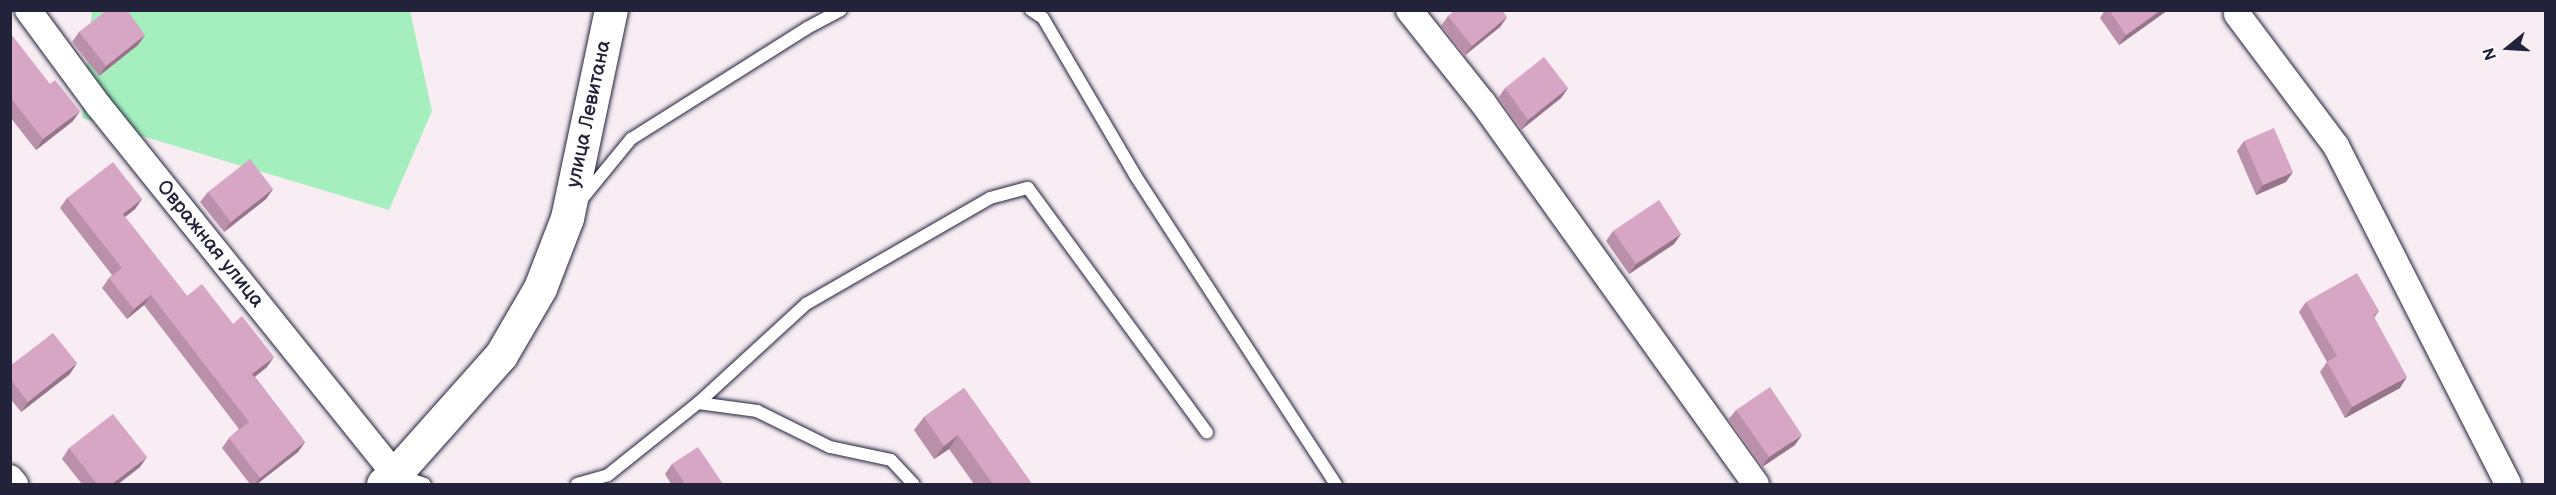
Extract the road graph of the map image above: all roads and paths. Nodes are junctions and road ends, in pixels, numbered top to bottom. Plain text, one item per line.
1 (28, 10) edge
2 (611, 10) edge
3 (841, 10) edge
4 (1030, 10) edge
5 (1409, 10) edge
6 (2237, 14) dead end
7 (567, 218) junction
8 (698, 403) junction
9 (1207, 433) dead end
10 (10, 478) edge
11 (612, 480) edge
12 (401, 481) edge
13 (15, 484) edge
14 (577, 484) edge
15 (913, 484) edge
16 (1336, 484) edge
17 (1756, 484) edge
18 (2508, 484) edge

1 - 12 street, Овражная улица
2 - 7 main road, улица Левитана
3 - 7 lane
4 - 16 lane
5 - 17 street
6 - 18 street
7 - 12 main road, улица Левитана
8 - 9 lane
8 - 11 lane
8 - 15 lane
10 - 13 street
11 - 14 lane

